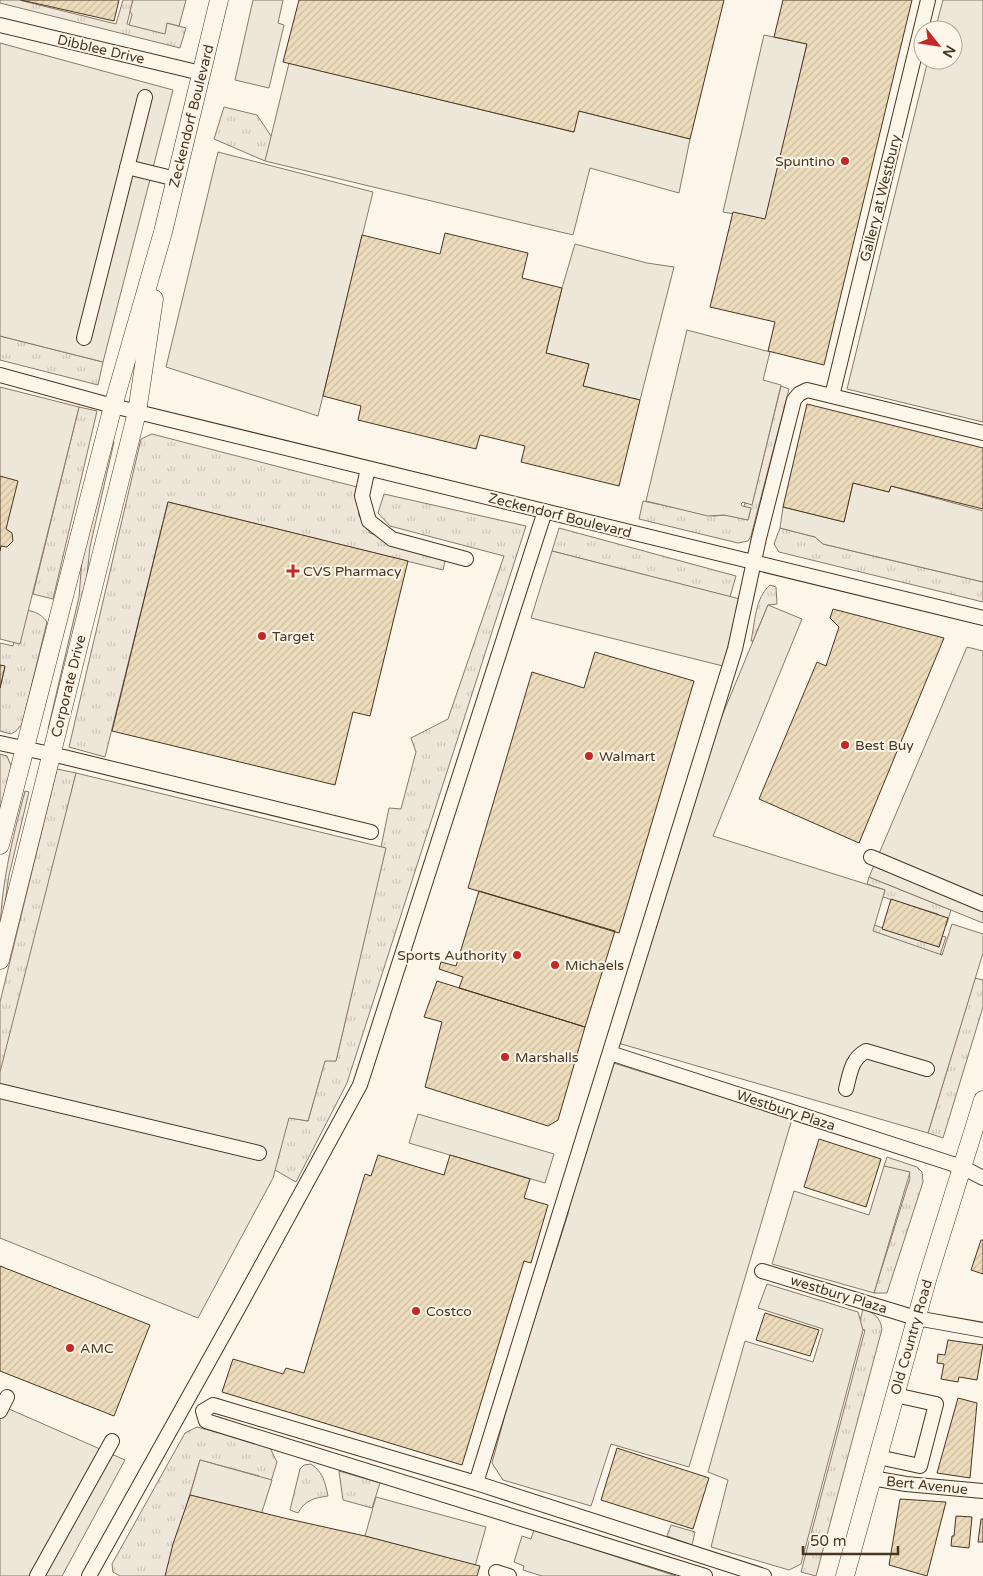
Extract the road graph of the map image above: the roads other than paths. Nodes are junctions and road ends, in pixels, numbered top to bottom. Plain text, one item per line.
1 (219, 0) edge
2 (928, 0) edge
3 (0, 24) edge
4 (202, 73) junction
5 (145, 97) dead end
6 (127, 167) junction
7 (176, 179) junction
8 (163, 232) junction
9 (84, 338) dead end
10 (0, 375) edge
11 (832, 396) junction
12 (113, 406) junction
13 (137, 412) junction
14 (983, 433) edge
15 (368, 468) junction
16 (545, 511) junction
17 (466, 559) dead end
18 (754, 562) junction
19 (983, 618) edge
20 (0, 743) edge
21 (24, 749) junction
22 (51, 754) junction
23 (371, 832) dead end
24 (0, 845) edge
25 (871, 856) dead end
26 (983, 904) edge
27 (0, 960) edge
28 (610, 1053) junction
29 (927, 1069) dead end
30 (846, 1089) dead end
31 (0, 1091) edge
32 (983, 1100) edge
33 (259, 1153) dead end
34 (962, 1167) junction
35 (983, 1178) edge
36 (762, 1270) dead end
37 (916, 1318) junction
38 (983, 1330) edge
39 (895, 1395) junction
40 (7, 1397) dead end
41 (185, 1405) junction
42 (0, 1411) edge
43 (203, 1412) junction
44 (112, 1440) dead end
45 (878, 1457) junction
46 (872, 1478) junction
47 (476, 1483) junction
48 (983, 1491) edge
49 (37, 1576) edge
50 (89, 1576) edge
51 (705, 1576) edge
52 (764, 1576) edge
53 (845, 1576) edge

1 - 4 main road, Zeckendorf Boulevard
2 - 11 street, Gallery at Westbury
3 - 4 street, Dibblee Drive
4 - 7 main road, Zeckendorf Boulevard
5 - 6 street
6 - 7 street
6 - 9 street
7 - 8 main road, Zeckendorf Boulevard
8 - 12 main road, Zeckendorf Boulevard
8 - 13 main road, Zeckendorf Boulevard
10 - 12 street
11 - 14 street
11 - 18 street
12 - 13 street, Zeckendorf Boulevard
12 - 21 main road, Corporate Drive
13 - 15 street, Zeckendorf Boulevard
13 - 22 main road, Corporate Drive
15 - 16 street, Zeckendorf Boulevard
15 - 17 street
16 - 18 street, Zeckendorf Boulevard
16 - 41 street
18 - 19 street, Zeckendorf Boulevard
18 - 28 street
20 - 21 street
21 - 22 street
21 - 24 main road, Corporate Drive
22 - 23 street
22 - 27 main road, Corporate Drive
25 - 26 street
28 - 34 street, Westbury Plaza
28 - 47 street
29 - 30 street
31 - 33 street
32 - 34 main road, Old Country Road
34 - 35 street, Westbury Plaza
34 - 37 main road, Old Country Road
36 - 37 street, westbury Plaza
37 - 38 street, westbury Plaza
37 - 39 main road, Old Country Road
39 - 45 main road, Old Country Road
39 - 45 street
40 - 42 street
41 - 43 street
41 - 50 street
43 - 47 street
43 - 51 street
44 - 49 street
45 - 46 main road, Old Country Road
46 - 48 street, Bert Avenue
46 - 53 main road, Old Country Road
47 - 52 street

